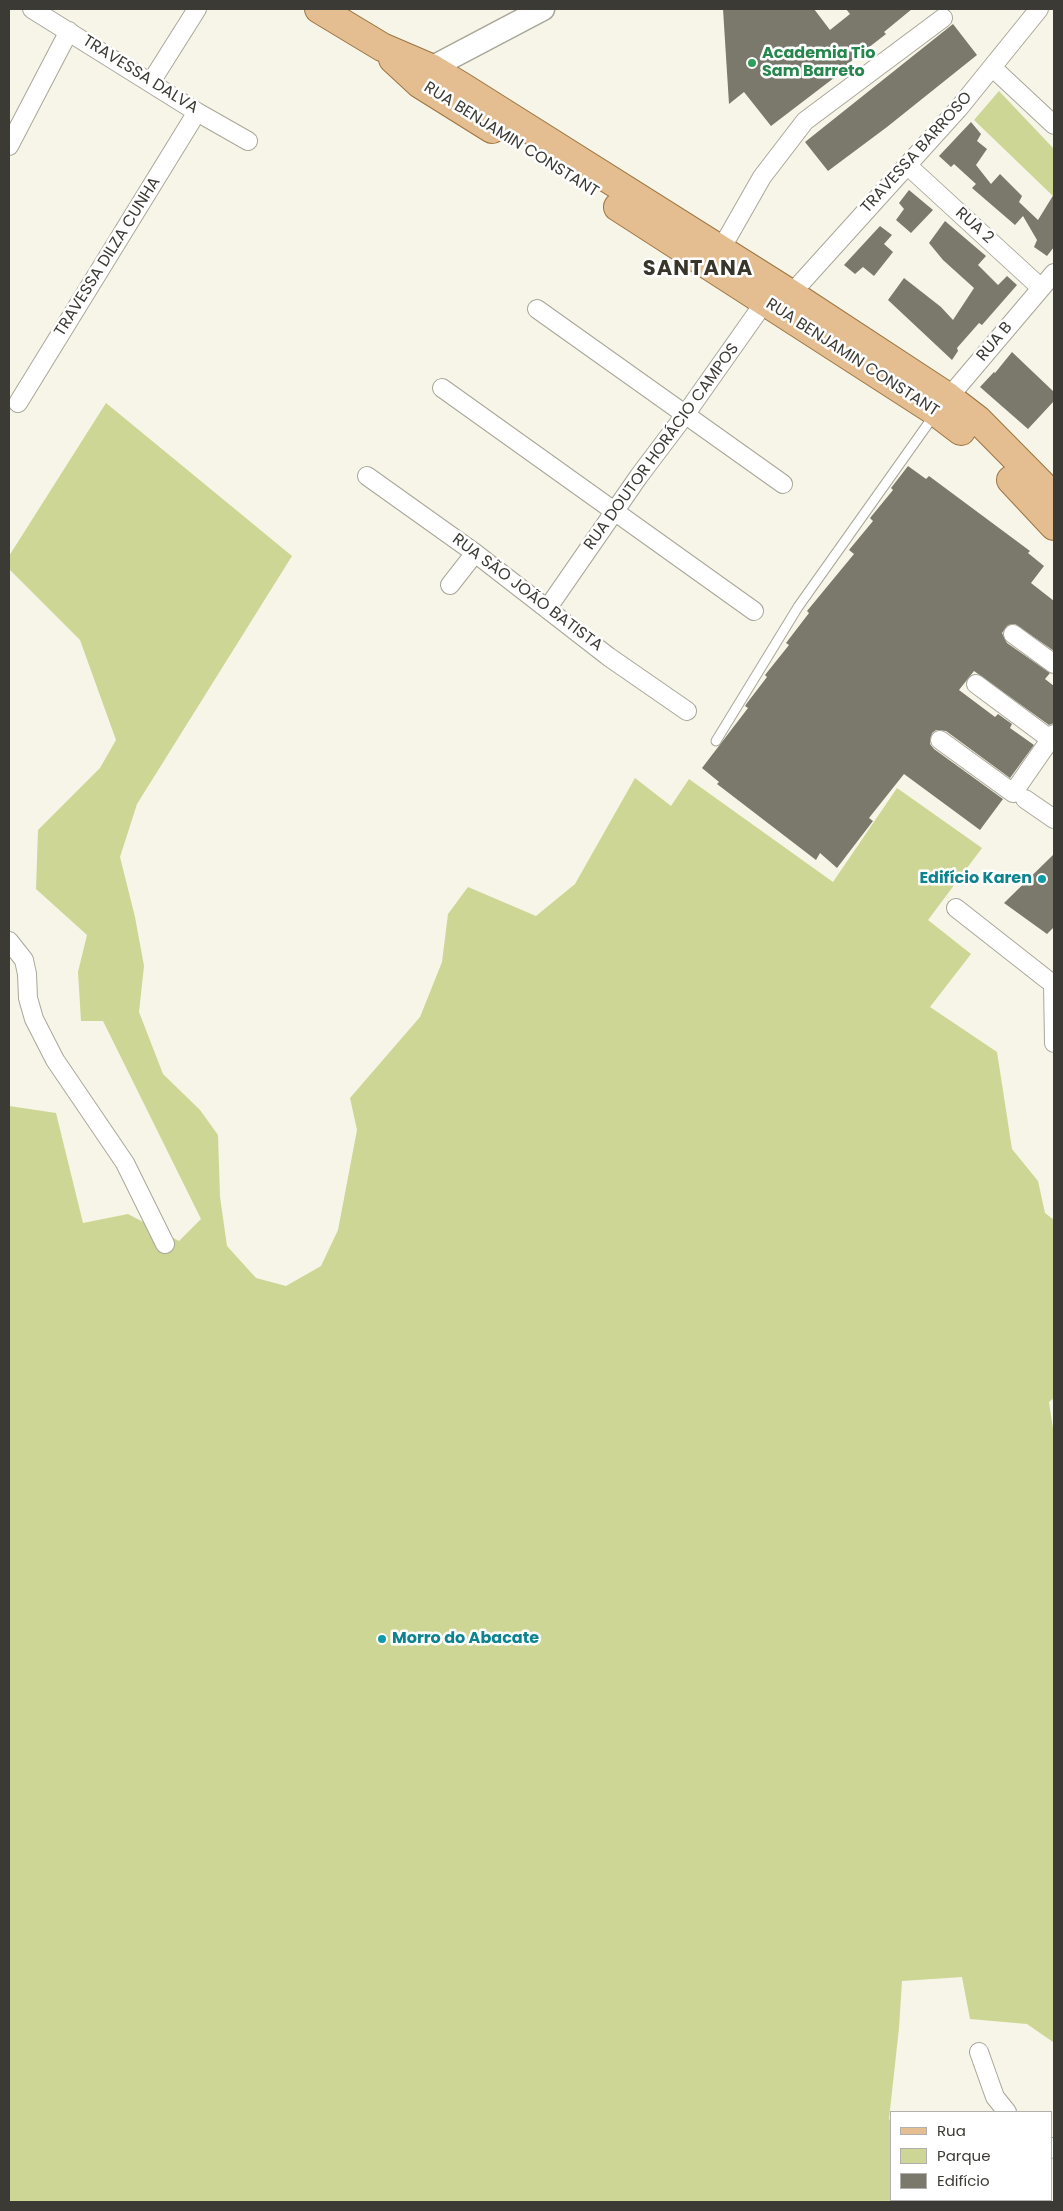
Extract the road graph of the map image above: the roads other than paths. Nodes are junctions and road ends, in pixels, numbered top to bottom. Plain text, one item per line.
1 (32, 9) edge
2 (197, 9) edge
3 (319, 9) edge
4 (543, 9) edge
5 (1039, 9) edge
6 (943, 18) dead end
7 (69, 31) junction
8 (993, 68) junction
9 (425, 76) junction
10 (151, 82) junction
11 (197, 112) junction
12 (1054, 125) edge
13 (248, 141) dead end
14 (9, 146) edge
15 (907, 165) junction
16 (721, 249) junction
17 (1054, 273) edge
18 (1041, 288) junction
19 (778, 294) junction
20 (537, 308) dead end
21 (442, 388) dead end
22 (18, 403) dead end
23 (942, 404) junction
24 (686, 415) junction
25 (366, 476) dead end
26 (784, 484) dead end
27 (1054, 497) edge
28 (614, 511) junction
29 (1054, 526) edge
30 (475, 553) junction
31 (450, 585) dead end
32 (548, 609) junction
33 (754, 611) dead end
34 (1014, 634) dead end
35 (1054, 664) edge
36 (976, 684) dead end
37 (687, 711) dead end
38 (1052, 736) edge
39 (940, 740) dead end
40 (716, 741) dead end
41 (1025, 799) dead end
42 (1054, 819) edge
43 (956, 908) dead end
44 (9, 941) edge
45 (1053, 984) edge
46 (1054, 1044) edge
47 (165, 1244) dead end
48 (979, 2052) dead end
49 (1006, 2111) edge

1 - 7 street, TRAVESSA DALVA
2 - 10 street
3 - 9 main road, RUA BENJAMIN CONSTANT
4 - 9 street
5 - 8 street, TRAVESSA BARROSO
6 - 16 street
7 - 10 street, TRAVESSA DALVA
7 - 14 street
8 - 12 street
8 - 15 street, TRAVESSA BARROSO
9 - 16 main road, RUA BENJAMIN CONSTANT
9 - 19 main road, RUA BENJAMIN CONSTANT
10 - 11 street, TRAVESSA DALVA
11 - 13 street, TRAVESSA DALVA
11 - 22 street, TRAVESSA DILZA CUNHA
15 - 18 street, RUA 2
15 - 19 street, TRAVESSA BARROSO
16 - 19 main road, RUA BENJAMIN CONSTANT
17 - 18 street, RUA B
18 - 23 street, RUA B
19 - 23 main road, RUA BENJAMIN CONSTANT
19 - 24 street, RUA DOUTOR HORÁCIO CAMPOS
20 - 24 street
21 - 28 street
23 - 27 main road, RUA BENJAMIN CONSTANT
23 - 29 main road, RUA BENJAMIN CONSTANT
23 - 40 lane
24 - 26 street
24 - 28 street, RUA DOUTOR HORÁCIO CAMPOS
25 - 30 street, RUA SÃO JOÃO BATISTA
28 - 32 street, RUA DOUTOR HORÁCIO CAMPOS
28 - 33 street
30 - 31 street
30 - 32 street, RUA SÃO JOÃO BATISTA
32 - 37 street, RUA SÃO JOÃO BATISTA
34 - 35 street
36 - 38 street
38 - 39 street
41 - 42 street
43 - 45 street
44 - 47 street
45 - 46 street
48 - 49 street

